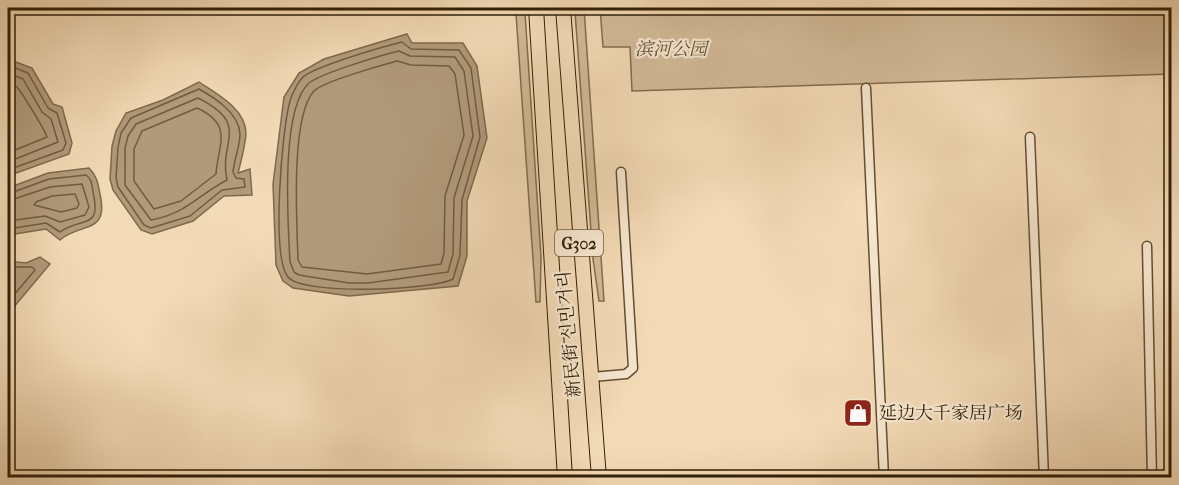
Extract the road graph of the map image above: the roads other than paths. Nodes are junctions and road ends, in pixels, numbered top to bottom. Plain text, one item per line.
1 (536, 8) edge
2 (563, 8) edge
3 (866, 88) dead end
4 (1030, 137) dead end
5 (621, 172) dead end
6 (1147, 246) dead end
7 (592, 376) junction
8 (565, 477) edge
9 (599, 477) edge
10 (884, 477) edge
11 (1044, 477) edge
12 (1152, 477) edge

1 - 8 highway, 新民街 신민거리 / G302
2 - 7 highway, 新民街 신민거리 / G302
3 - 10 street
4 - 11 street
5 - 7 street
6 - 12 street
7 - 9 highway, 新民街 신민거리 / G302

